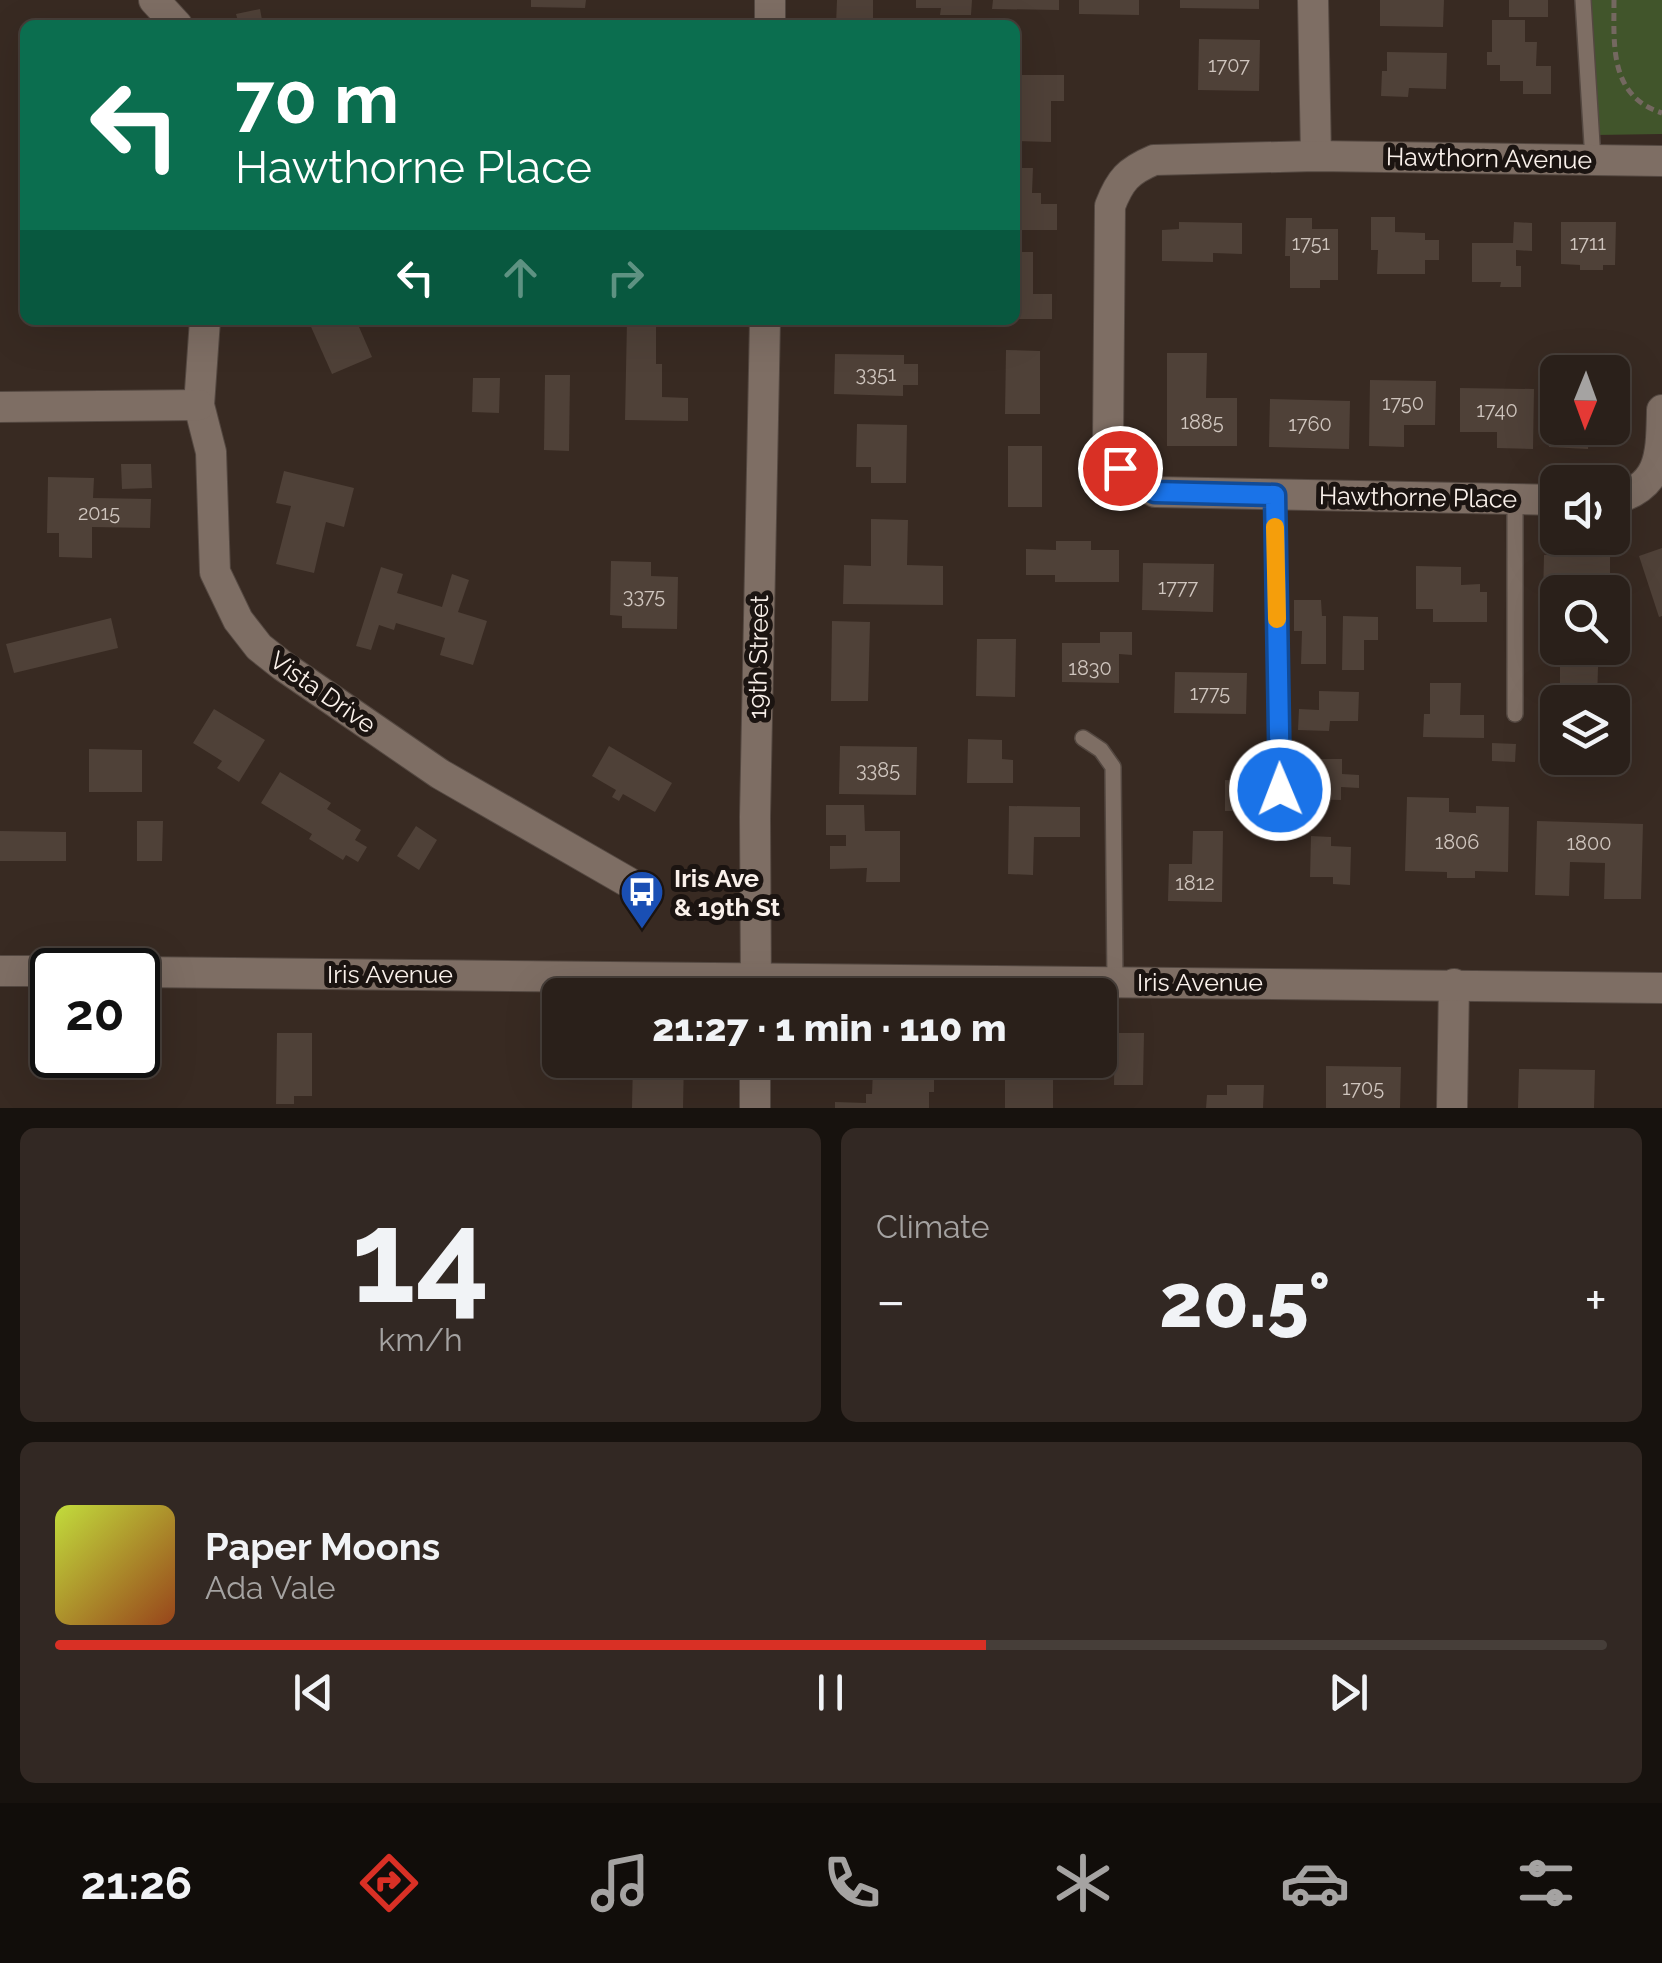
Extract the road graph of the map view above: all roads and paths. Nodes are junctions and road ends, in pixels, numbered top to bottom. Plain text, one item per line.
1 (154, 0) edge
2 (1314, 0) edge
3 (1584, 0) edge
4 (1614, 0) edge
5 (173, 20) edge
6 (1662, 113) edge
7 (1316, 156) junction
8 (1593, 160) junction
9 (1662, 161) edge
10 (205, 325) edge
11 (764, 325) edge
12 (199, 405) junction
13 (0, 407) edge
14 (1662, 410) edge
15 (1275, 495) junction
16 (1630, 496) edge
17 (1514, 499) junction
18 (1540, 500) edge
19 (1516, 714) dead end
20 (1083, 738) dead end
21 (1280, 790) dead end
22 (628, 882) dead end
23 (0, 971) edge
24 (30, 971) edge
25 (160, 972) edge
26 (756, 978) edge
27 (1115, 978) edge
28 (542, 981) edge
29 (1117, 982) edge
30 (1454, 984) junction
31 (1662, 988) edge
32 (755, 1078) edge
33 (754, 1108) edge
34 (1452, 1108) edge

1 - 5 street
2 - 7 street
3 - 8 lane
4 - 6 path
7 - 8 street, Hawthorn Avenue
7 - 15 street, Hawthorne Place
8 - 9 street, Hawthorn Avenue
10 - 12 street, Vista Drive
11 - 26 street, 19th Street
12 - 13 street
12 - 22 street, Vista Drive
14 - 16 street
15 - 17 street, Hawthorne Place
15 - 21 lane
17 - 18 street, Hawthorne Place
17 - 19 lane
20 - 27 lane
23 - 24 street
25 - 28 street, Iris Avenue
29 - 30 street, Iris Avenue
30 - 31 street, Iris Avenue
30 - 34 street
32 - 33 street

